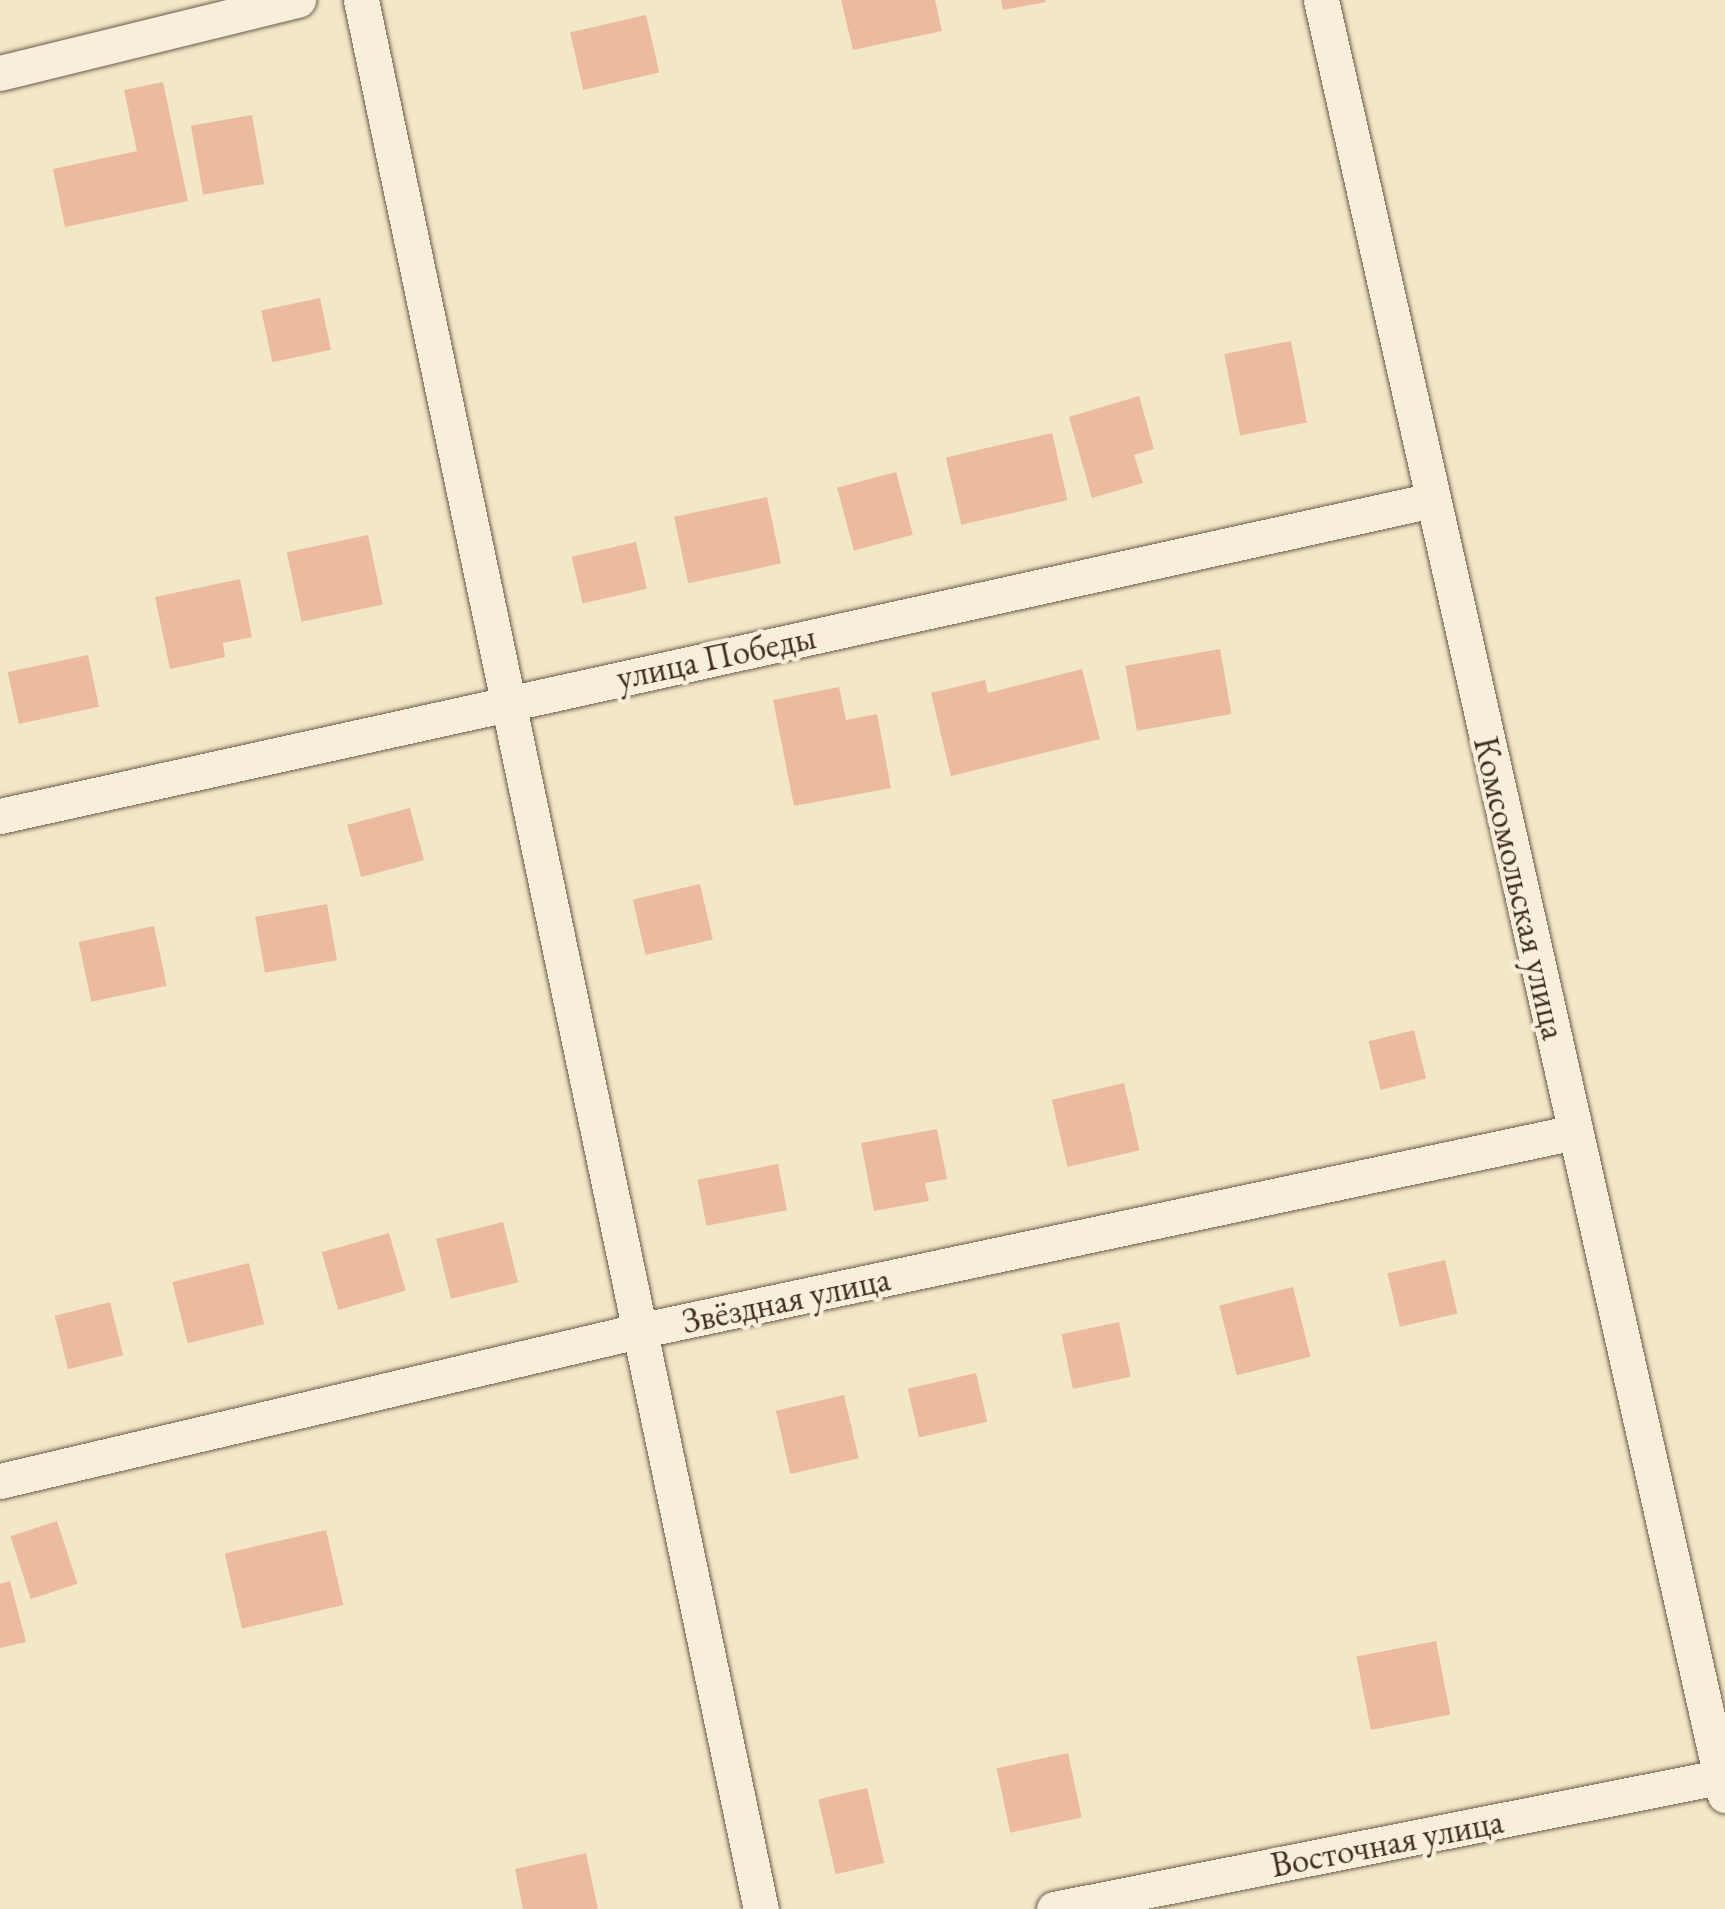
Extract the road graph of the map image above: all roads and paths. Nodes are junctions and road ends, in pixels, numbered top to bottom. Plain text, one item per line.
1 (298, 0) edge
2 (362, 0) edge
3 (1321, 0) edge
4 (0, 73) edge
5 (1434, 500) junction
6 (503, 703) junction
7 (0, 816) edge
8 (1575, 1132) junction
9 (638, 1331) junction
10 (0, 1481) edge
11 (1722, 1786) edge
12 (761, 1909) edge
13 (1054, 1909) edge

1 - 4 street
2 - 6 street
3 - 5 street, Комсомольская улица
5 - 6 street, улица Победы
5 - 8 street, Комсомольская улица
6 - 7 street, улица Победы
6 - 9 street
8 - 9 street, Звёздная улица
8 - 11 street, Комсомольская улица
9 - 10 street, Звёздная улица
9 - 12 street
11 - 13 street, Восточная улица

